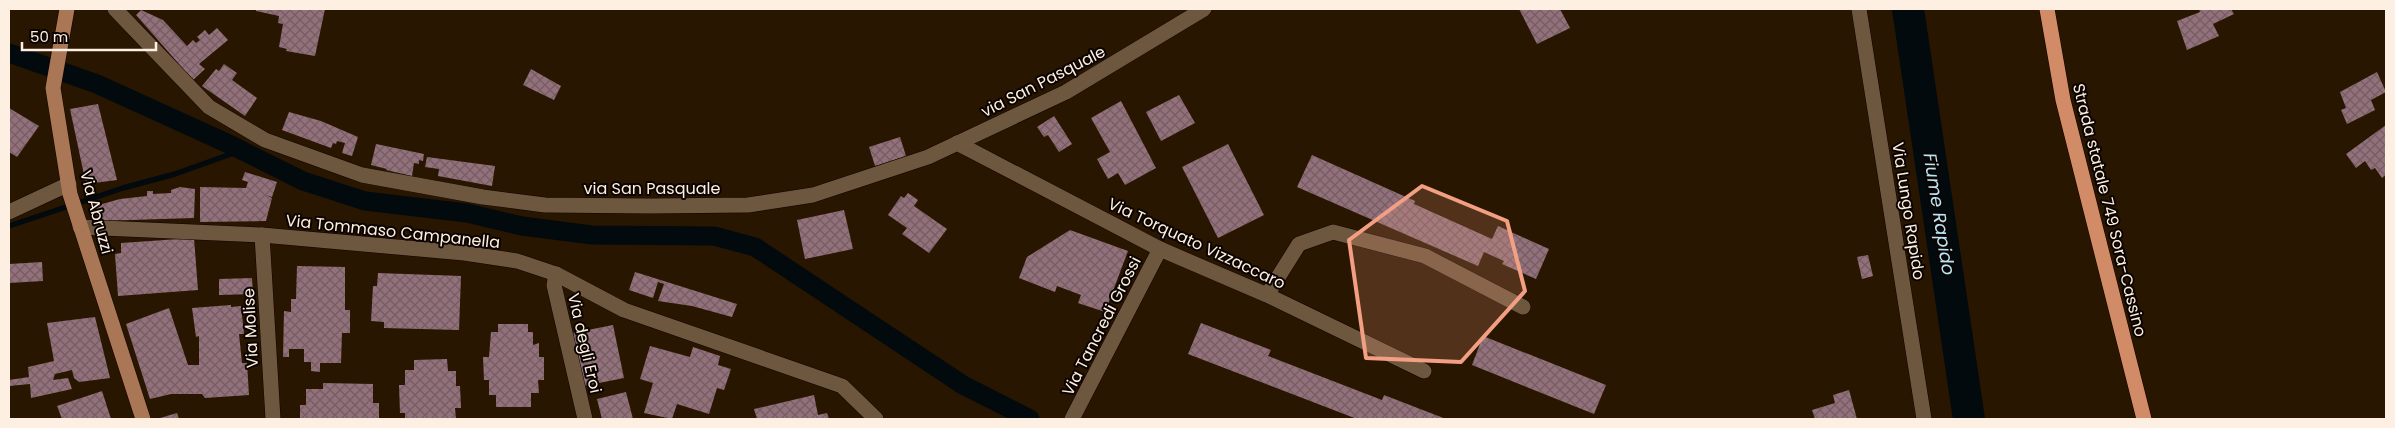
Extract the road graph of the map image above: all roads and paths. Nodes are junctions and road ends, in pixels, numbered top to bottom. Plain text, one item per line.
1 (68, 9) edge
2 (115, 9) edge
3 (1204, 9) edge
4 (1860, 9) edge
5 (2047, 9) edge
6 (956, 143) junction
7 (70, 189) junction
8 (9, 212) edge
9 (78, 220) junction
10 (262, 235) junction
11 (1160, 248) junction
12 (556, 274) junction
13 (1267, 295) junction
14 (1523, 307) dead end
15 (1424, 371) dead end
16 (1075, 415) edge
17 (143, 419) edge
18 (273, 419) edge
19 (585, 419) edge
20 (876, 419) edge
21 (1924, 419) edge
22 (2144, 419) edge

1 - 7 main road, Via Abruzzi
2 - 6 street, via San Pasquale
3 - 6 street, via San Pasquale
4 - 21 street, Via Lungo Rapido
5 - 22 highway, Strada statale 749 Sora-Cassino
6 - 11 street, Via Torquato Vizzaccaro
7 - 8 street
7 - 9 main road, Via Abruzzi
9 - 10 street, Via Tommaso Campanella
9 - 17 main road, Via Abruzzi
10 - 12 street, Via Tommaso Campanella
10 - 18 street, Via Molise
11 - 13 street, Via Torquato Vizzaccaro
11 - 16 street, Via Tancredi Grossi
12 - 19 street, Via degli Eroi
12 - 20 street, Via Tommaso Campanella
13 - 14 street
13 - 15 street, Via Torquato Vizzaccaro

